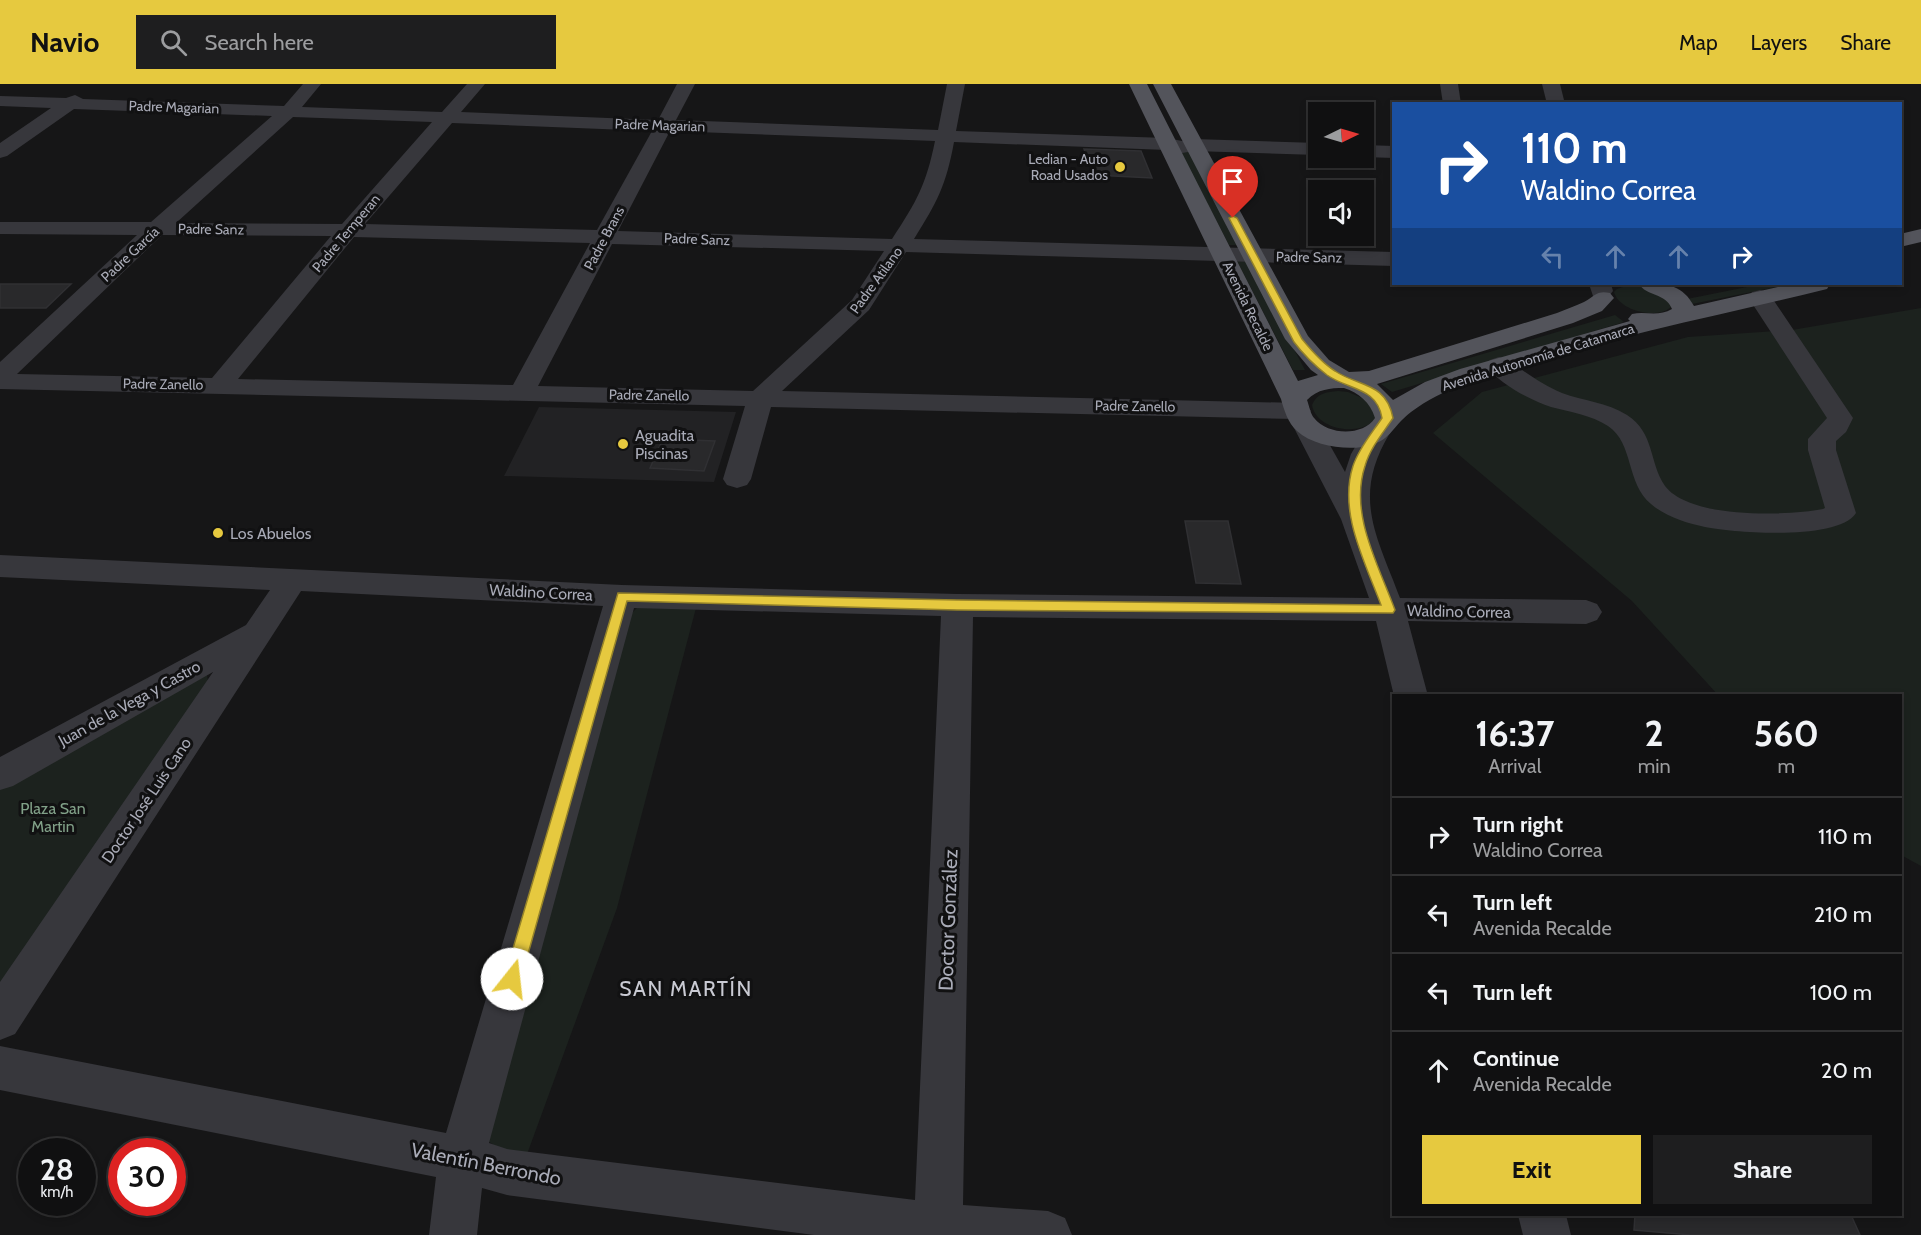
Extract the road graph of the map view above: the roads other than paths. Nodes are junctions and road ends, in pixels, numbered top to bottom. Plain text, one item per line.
1 (98, 84) edge
2 (312, 84) edge
3 (476, 84) edge
4 (686, 84) edge
5 (956, 84) edge
6 (1138, 84) edge
7 (1162, 84) edge
8 (1449, 84) edge
9 (1551, 84) edge
10 (0, 101) edge
11 (1452, 102) edge
12 (1556, 102) edge
13 (70, 104) junction
14 (289, 111) junction
15 (447, 117) junction
16 (665, 125) junction
17 (946, 136) junction
18 (1167, 144) junction
19 (1194, 144) junction
20 (1308, 149) edge
21 (1374, 151) edge
22 (0, 152) edge
23 (1392, 152) edge
24 (0, 228) edge
25 (157, 228) junction
26 (348, 230) junction
27 (1921, 235) edge
28 (604, 237) junction
29 (1902, 240) edge
30 (901, 245) junction
31 (1222, 255) junction
32 (1252, 255) junction
33 (1392, 259) edge
34 (1655, 285) edge
35 (1664, 285) edge
36 (1814, 285) edge
37 (1695, 288) dead end
38 (1603, 289) edge
39 (1760, 297) junction
40 (1670, 318) junction
41 (1499, 365) junction
42 (0, 376) edge
43 (0, 381) edge
44 (1347, 381) junction
45 (220, 385) junction
46 (522, 392) junction
47 (760, 398) junction
48 (1299, 411) junction
49 (1382, 426) junction
50 (736, 479) dead end
51 (1356, 519) junction
52 (0, 566) edge
53 (292, 581) junction
54 (622, 596) junction
55 (957, 605) junction
56 (1389, 610) junction
57 (1586, 612) dead end
58 (258, 631) junction
59 (1410, 694) edge
60 (0, 775) edge
61 (0, 1019) edge
62 (0, 1068) edge
63 (461, 1159) junction
64 (1542, 1216) edge
65 (939, 1231) edge
66 (453, 1235) edge
67 (1048, 1235) edge
68 (1547, 1235) edge

1 - 13 street
2 - 14 street, Padre García
3 - 15 street, Padre Temperan
4 - 16 street, Padre Brans
5 - 17 street, Padre Atilano
6 - 18 main road, Avenida Recalde
7 - 19 main road, Avenida Recalde
8 - 11 street
9 - 12 street
10 - 13 street, Padre Magarian
13 - 14 street, Padre Magarian
13 - 22 street
14 - 15 street, Padre Magarian
14 - 25 street, Padre García
15 - 16 street, Padre Magarian
15 - 26 street, Padre Temperan
16 - 17 street, Padre Magarian
16 - 28 street, Padre Brans
17 - 18 street, Padre Magarian
17 - 30 street, Padre Atilano
18 - 19 street, Padre Magarian
18 - 31 main road, Avenida Recalde
19 - 20 street, Padre Magarian
19 - 32 main road, Avenida Recalde
21 - 23 street
24 - 25 street, Padre Sanz
25 - 26 street, Padre Sanz
25 - 42 street, Padre García
26 - 28 street, Padre Sanz
26 - 45 street, Padre Temperan
27 - 29 main road
28 - 30 street, Padre Sanz
28 - 46 street, Padre Brans
30 - 31 street, Padre Sanz
30 - 47 street, Padre Atilano
31 - 32 street, Padre Sanz
31 - 48 main road, Avenida Recalde
32 - 33 street, Padre Sanz
32 - 44 main road, Avenida Recalde
34 - 40 main road
35 - 37 main road
36 - 39 main road, Avenida Autonomía de Catamarca
38 - 40 main road
38 - 44 main road, Avenida Autonomía de Catamarca
39 - 40 main road, Avenida Autonomía de Catamarca
39 - 41 street
40 - 41 main road, Avenida Autonomía de Catamarca
41 - 49 main road, Avenida Autonomía de Catamarca
43 - 45 street, Padre Zanello
44 - 48 main road
44 - 49 main road
45 - 46 street, Padre Zanello
46 - 47 street, Padre Zanello
47 - 48 street, Padre Zanello
47 - 50 street
48 - 49 main road
48 - 51 street, Avenida Recalde
49 - 51 street, Avenida Recalde
51 - 56 street, Avenida Recalde
52 - 53 street, Waldino Correa
53 - 54 street, Waldino Correa
53 - 58 street, Doctor José Luis Cano
54 - 55 street, Waldino Correa
54 - 63 street
55 - 56 street, Waldino Correa
55 - 65 street, Doctor González
56 - 57 street, Waldino Correa
56 - 59 street, Avenida Recalde
58 - 60 street, Juan de la Vega y Castro
58 - 61 street, Doctor José Luis Cano
62 - 63 street, Valentín Berrondo
63 - 65 street, Valentín Berrondo
63 - 66 street
64 - 68 street
65 - 67 street, Valentín Berrondo

